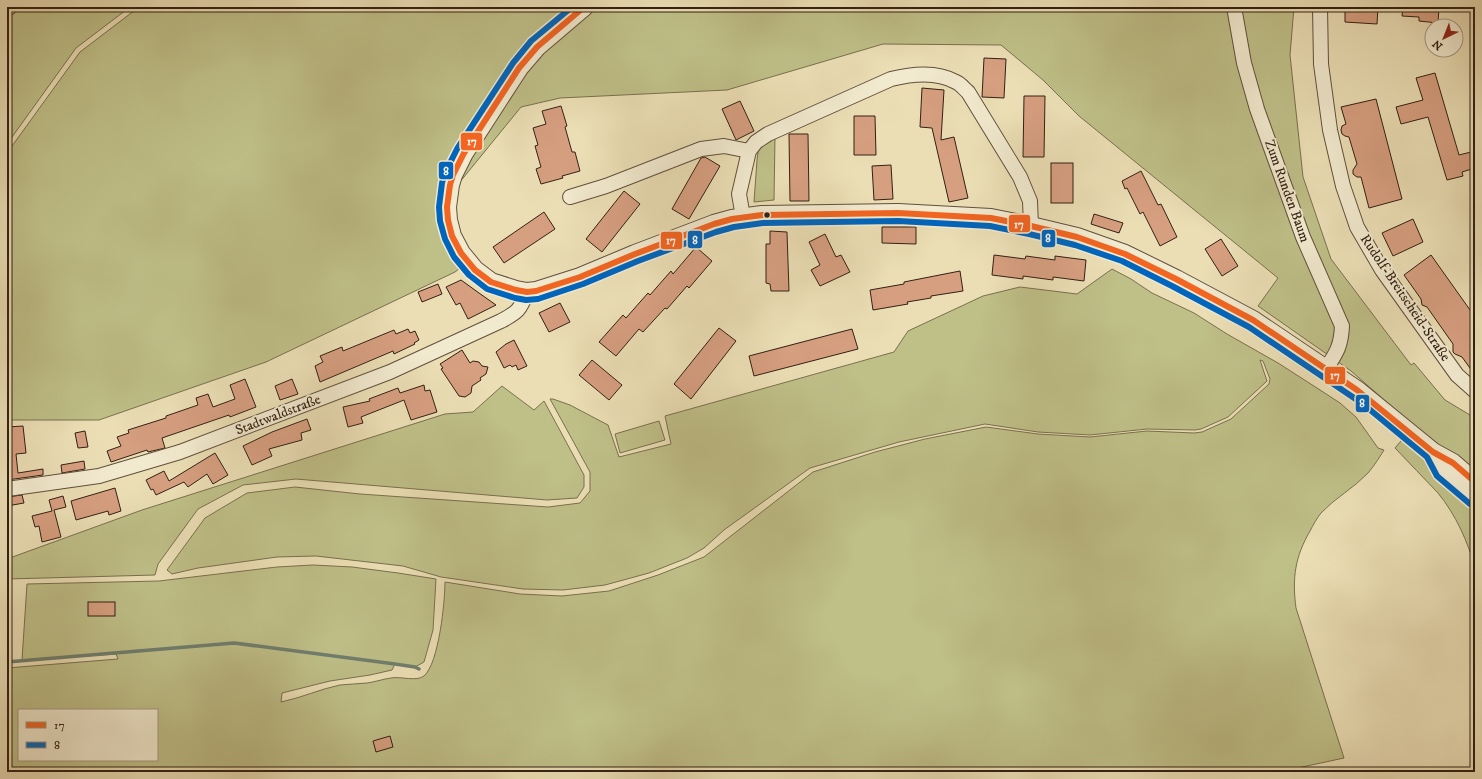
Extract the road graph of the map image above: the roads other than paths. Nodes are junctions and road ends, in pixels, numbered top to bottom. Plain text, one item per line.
1 (10, 7) edge
2 (584, 7) edge
3 (1234, 7) edge
4 (1320, 7) edge
5 (7, 10) edge
6 (749, 151) junction
7 (570, 197) dead end
8 (743, 218) junction
9 (1031, 226) junction
10 (527, 292) junction
11 (1326, 368) junction
12 (1475, 392) edge
13 (1433, 452) junction
14 (1475, 482) edge
15 (7, 490) edge
16 (1475, 498) edge

1 - 5 street
2 - 10 street
3 - 11 street, Zum Runden Baum
4 - 12 street, Rudolf-Breitscheid-Straße
6 - 7 street
6 - 8 street
6 - 9 street
8 - 9 street
8 - 10 street
9 - 11 street
10 - 15 street, Stadtwaldstraße
11 - 13 street
13 - 14 street
13 - 16 street

